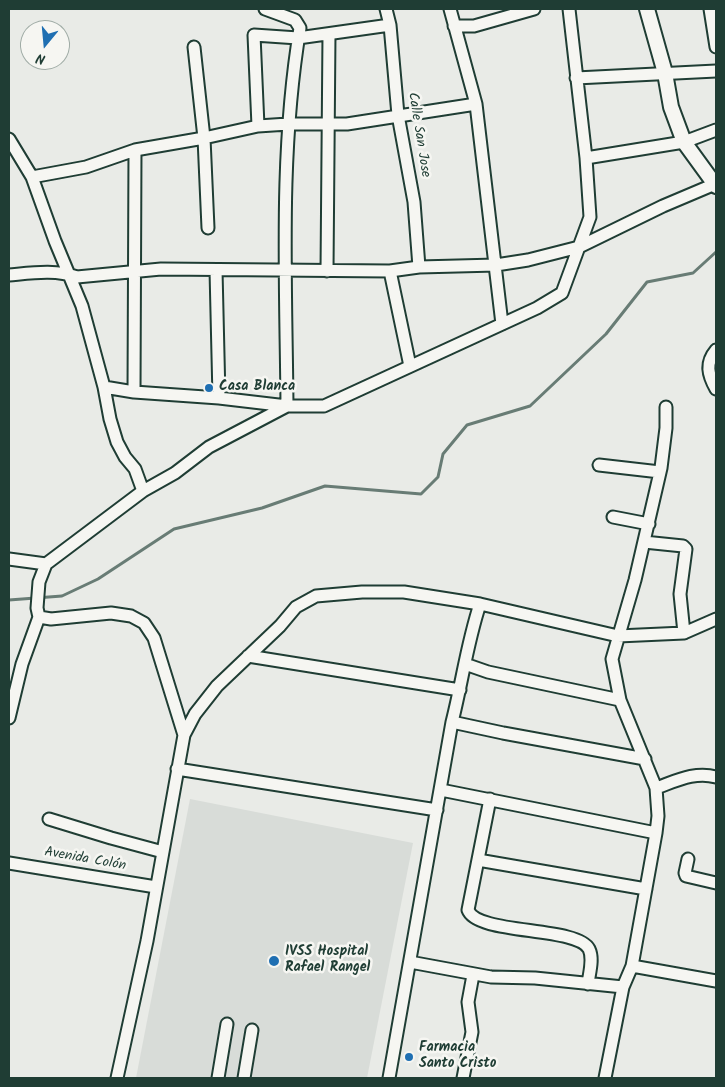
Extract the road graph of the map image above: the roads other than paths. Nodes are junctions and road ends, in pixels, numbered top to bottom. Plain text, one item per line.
1 (264, 9) edge
2 (386, 9) edge
3 (450, 9) edge
4 (534, 9) edge
5 (569, 9) edge
6 (647, 9) edge
7 (710, 9) edge
8 (390, 25) junction
9 (454, 26) junction
10 (329, 34) junction
11 (298, 38) junction
12 (194, 47) dead end
13 (716, 47) edge
14 (716, 71) edge
15 (665, 73) junction
16 (576, 78) junction
17 (476, 104) junction
18 (398, 115) junction
19 (288, 124) junction
20 (328, 124) junction
21 (258, 126) junction
22 (716, 130) edge
23 (204, 138) junction
24 (9, 140) edge
25 (684, 142) junction
26 (134, 150) junction
27 (586, 158) junction
28 (32, 177) junction
29 (716, 185) edge
30 (208, 228) dead end
31 (579, 247) junction
32 (496, 265) junction
33 (419, 266) junction
34 (284, 269) junction
35 (216, 270) junction
36 (133, 271) junction
37 (327, 271) junction
38 (390, 271) junction
39 (67, 274) junction
40 (9, 275) edge
41 (502, 324) junction
42 (716, 350) edge
43 (410, 366) junction
44 (104, 387) junction
45 (716, 389) edge
46 (134, 392) junction
47 (219, 398) junction
48 (287, 406) junction
49 (666, 407) dead end
50 (599, 465) dead end
51 (660, 472) junction
52 (143, 491) junction
53 (613, 516) dead end
54 (648, 524) junction
55 (644, 542) junction
56 (9, 559) edge
57 (46, 564) junction
58 (480, 604) junction
59 (38, 612) junction
60 (716, 619) edge
61 (684, 634) junction
62 (618, 636) junction
63 (248, 656) junction
64 (465, 664) junction
65 (460, 690) junction
66 (620, 700) junction
67 (9, 718) edge
68 (452, 722) junction
69 (184, 735) junction
70 (645, 759) junction
71 (177, 769) junction
72 (716, 777) edge
73 (656, 788) junction
74 (441, 790) junction
75 (490, 799) junction
76 (437, 810) junction
77 (50, 819) dead end
78 (656, 833) junction
79 (162, 852) junction
80 (688, 859) dead end
81 (478, 860) junction
82 (9, 863) edge
83 (716, 884) edge
84 (156, 887) junction
85 (646, 890) junction
86 (410, 962) junction
87 (632, 966) junction
88 (473, 975) junction
89 (716, 981) edge
90 (588, 984) junction
91 (623, 987) junction
92 (227, 1024) dead end
93 (252, 1030) dead end
94 (116, 1078) edge
95 (218, 1078) edge
96 (244, 1078) edge
97 (389, 1078) edge
98 (463, 1078) edge
99 (605, 1078) edge

1 - 11 street
2 - 8 street, Calle San Jose
3 - 9 street
4 - 9 street
5 - 16 street
6 - 15 main road
7 - 13 street
8 - 10 street
8 - 18 street, Calle San Jose
9 - 17 street
10 - 11 street
10 - 20 street
11 - 19 street
11 - 21 street
12 - 23 street
14 - 15 street
15 - 16 street
15 - 25 main road
16 - 27 street
17 - 18 street
17 - 32 street
18 - 20 street
18 - 33 street, Calle San Jose
19 - 20 street
19 - 21 street
19 - 34 street
20 - 37 street
21 - 23 street
22 - 25 street
23 - 26 street
23 - 30 street
24 - 28 street
25 - 27 street
25 - 29 main road
26 - 28 street
26 - 36 street
27 - 31 street
28 - 39 street
29 - 31 street
31 - 32 street
31 - 41 street
32 - 33 street
32 - 41 street
33 - 38 street
34 - 35 street
34 - 37 street
34 - 48 street
35 - 36 street
35 - 47 street
36 - 39 street
36 - 46 street
37 - 38 street
38 - 43 street
39 - 40 street
39 - 44 street
41 - 43 street
42 - 45 street
43 - 48 street
44 - 46 street
44 - 52 street
46 - 47 street
47 - 48 street
48 - 52 street
49 - 51 street
50 - 51 street
51 - 54 street
52 - 57 street
53 - 54 street
54 - 55 street
55 - 61 street
55 - 62 street
56 - 57 street
57 - 59 street
58 - 62 street
58 - 63 street
58 - 64 street
59 - 67 street
59 - 69 street
60 - 61 street
61 - 62 street
62 - 66 street
63 - 65 street
63 - 69 street
64 - 65 street
64 - 66 street
65 - 68 street
66 - 70 street
68 - 70 street
68 - 74 street
69 - 71 street
70 - 73 street
71 - 76 street
71 - 79 street
72 - 73 street
73 - 78 street
74 - 75 street
74 - 76 street
75 - 78 street
75 - 81 street
76 - 86 street
77 - 79 street
78 - 85 street
79 - 84 street
80 - 83 street
81 - 85 street
81 - 90 street
82 - 84 street, Avenida Colón
84 - 94 street
85 - 87 street
86 - 88 street
86 - 97 street
87 - 89 street
87 - 91 street
88 - 90 street
88 - 98 street
90 - 91 street
91 - 99 street
92 - 95 street
93 - 96 street

